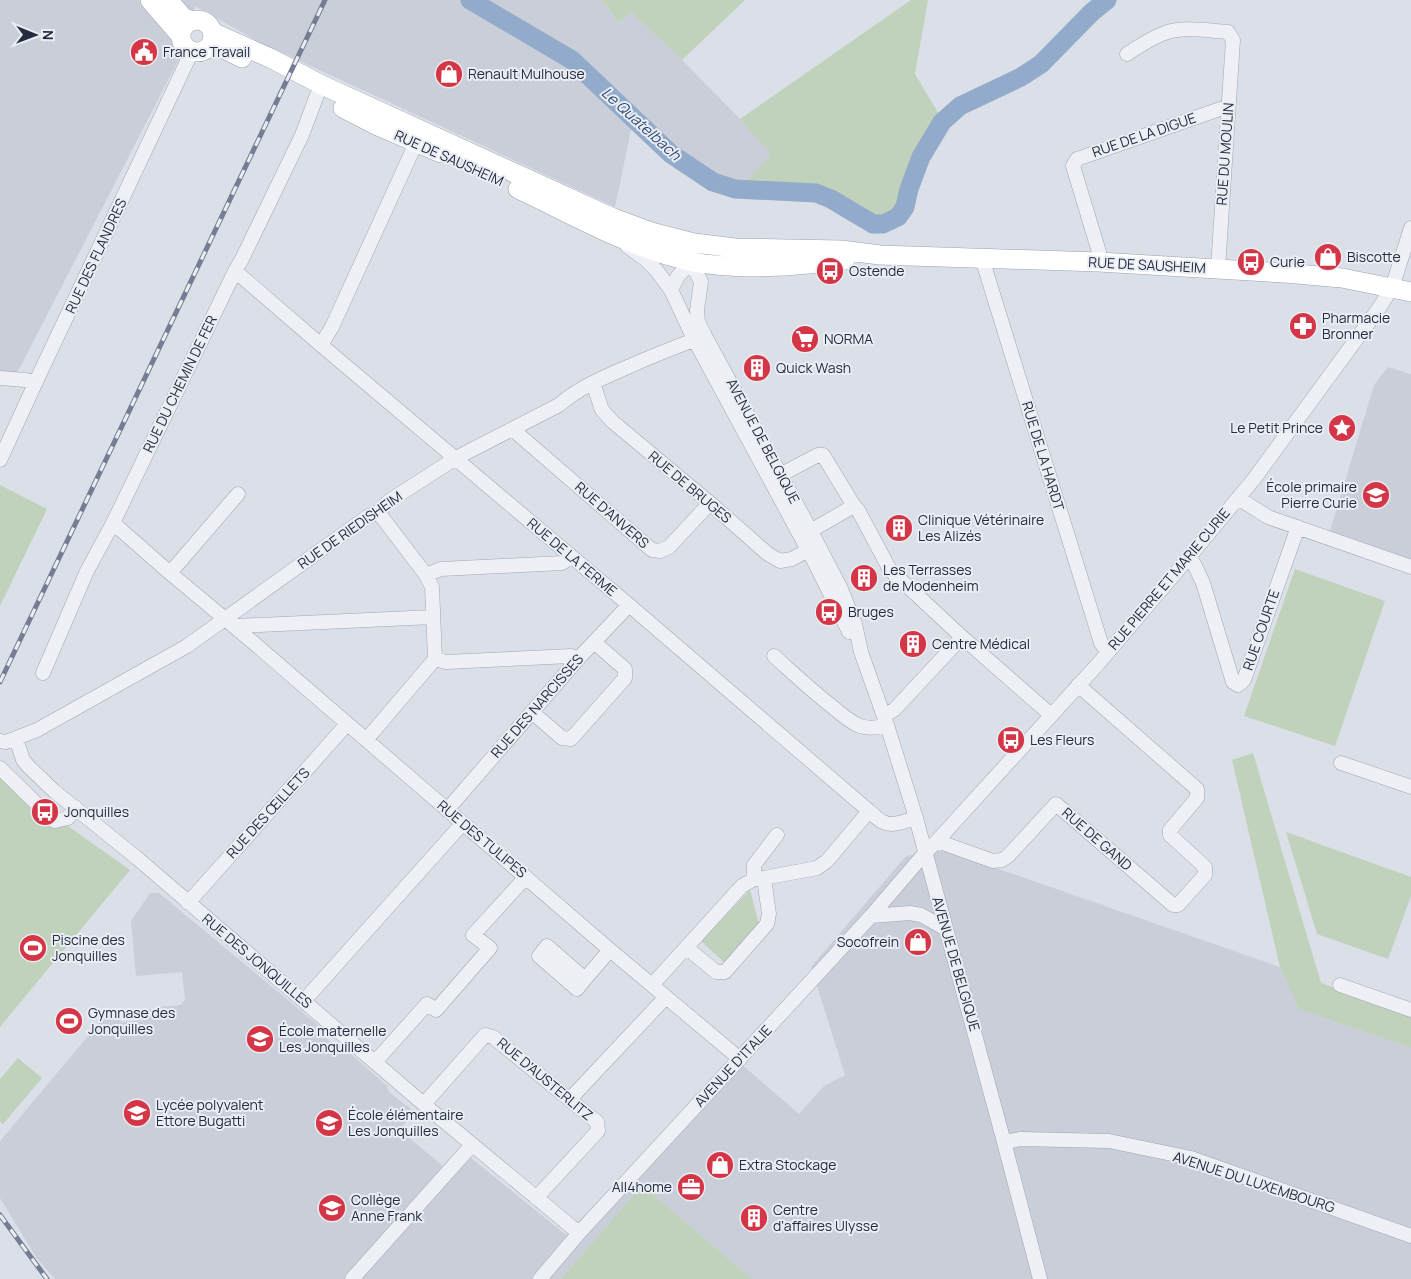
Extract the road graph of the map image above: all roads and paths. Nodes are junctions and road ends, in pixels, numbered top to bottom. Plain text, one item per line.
1 (150, 0) edge
2 (168, 0) edge
3 (193, 21) junction
4 (181, 36) junction
5 (211, 39) junction
6 (192, 51) junction
7 (1127, 54) dead end
8 (319, 90) junction
9 (1228, 108) junction
10 (419, 137) junction
11 (1411, 228) edge
12 (610, 234) junction
13 (694, 243) junction
14 (880, 255) junction
15 (984, 258) junction
16 (691, 262) junction
17 (1099, 262) junction
18 (1218, 268) junction
19 (235, 271) junction
20 (1392, 288) junction
21 (671, 290) junction
22 (1411, 292) edge
23 (700, 337) junction
24 (321, 345) junction
25 (0, 378) edge
26 (36, 382) junction
27 (593, 383) junction
28 (514, 428) junction
29 (456, 458) junction
30 (0, 460) edge
31 (780, 475) junction
32 (238, 494) dead end
33 (1238, 498) junction
34 (710, 503) junction
35 (854, 506) junction
36 (378, 512) junction
37 (113, 523) junction
38 (1298, 527) junction
39 (806, 534) junction
40 (808, 550) junction
41 (571, 556) junction
42 (1189, 558) junction
43 (1411, 567) edge
44 (170, 573) junction
45 (426, 575) junction
46 (247, 603) junction
47 (629, 604) junction
48 (433, 617) junction
49 (230, 623) junction
50 (258, 625) junction
51 (962, 637) junction
52 (594, 642) junction
53 (255, 644) junction
54 (861, 652) junction
55 (1108, 652) junction
56 (774, 656) dead end
57 (435, 659) junction
58 (578, 659) junction
59 (43, 673) dead end
60 (1078, 685) junction
61 (532, 712) junction
62 (1051, 715) junction
63 (886, 720) junction
64 (348, 724) junction
65 (0, 732) edge
66 (16, 738) junction
67 (366, 740) junction
68 (0, 741) edge
69 (1341, 763) dead end
70 (0, 768) edge
71 (1411, 787) edge
72 (75, 808) junction
73 (446, 810) junction
74 (869, 811) junction
75 (916, 818) junction
76 (463, 823) junction
77 (777, 835) dead end
78 (937, 841) junction
79 (925, 853) junction
80 (526, 877) junction
81 (759, 879) junction
82 (188, 903) junction
83 (871, 916) junction
84 (946, 929) junction
85 (687, 948) junction
86 (610, 950) junction
87 (585, 979) dead end
88 (652, 985) junction
89 (1340, 985) dead end
90 (310, 994) dead end
91 (666, 997) junction
92 (1411, 1010) edge
93 (740, 1059) junction
94 (375, 1062) junction
95 (570, 1099) junction
96 (424, 1104) junction
97 (1004, 1142) junction
98 (472, 1145) junction
99 (536, 1198) junction
100 (579, 1233) junction
101 (1411, 1236) edge
102 (352, 1279) edge
103 (540, 1279) edge
104 (1040, 1279) edge

1 - 4 main road
2 - 3 main road
3 - 4 main road
3 - 5 main road
4 - 6 main road
5 - 6 main road
5 - 8 main road, RUE DE SAUSHEIM
6 - 26 street, RUE DES FLANDRES
7 - 9 street, RUE DU MOULIN
8 - 10 main road, RUE DE SAUSHEIM
8 - 19 street, RUE DU CHEMIN DE FER
9 - 17 street, RUE DE LA DIGUE
9 - 18 street, RUE DU MOULIN
10 - 12 main road, RUE DE SAUSHEIM
10 - 13 main road, RUE DE SAUSHEIM
10 - 24 street
11 - 20 street, RUE PIERRE ET MARIE CURIE
12 - 16 main road, RUE DE SAUSHEIM
12 - 21 street, AVENUE DE BELGIQUE
13 - 14 main road, RUE DE SAUSHEIM
13 - 16 street
14 - 15 main road, RUE DE SAUSHEIM
14 - 16 main road, RUE DE SAUSHEIM
15 - 17 main road, RUE DE SAUSHEIM
15 - 55 street, RUE DE LA HARDT
16 - 21 street
16 - 23 street, AVENUE DE BELGIQUE
17 - 18 main road, RUE DE SAUSHEIM
18 - 20 main road, RUE DE SAUSHEIM
19 - 24 street, RUE DE LA FERME
19 - 37 street, RUE DU CHEMIN DE FER
20 - 22 main road, RUE DE SAUSHEIM
20 - 33 street, RUE PIERRE ET MARIE CURIE
21 - 23 street, AVENUE DE BELGIQUE
23 - 27 street, RUE DE RIEDISHEIM
23 - 31 street, AVENUE DE BELGIQUE
23 - 39 street, AVENUE DE BELGIQUE
24 - 29 street, RUE DE LA FERME
25 - 26 street
26 - 30 street, RUE DES FLANDRES
27 - 28 street, RUE DE RIEDISHEIM
27 - 34 street, RUE DE BRUGES
28 - 29 street, RUE DE RIEDISHEIM
28 - 34 street, RUE D'ANVERS
29 - 36 street, RUE DE RIEDISHEIM
29 - 41 street, RUE DE LA FERME
31 - 35 street
31 - 39 street, AVENUE DE BELGIQUE
32 - 44 street
33 - 38 street
33 - 42 street, RUE PIERRE ET MARIE CURIE
34 - 40 street, RUE DE BRUGES
35 - 39 street
35 - 51 street
36 - 45 street
36 - 46 street, RUE DE RIEDISHEIM
37 - 44 street, RUE DES TULIPES
37 - 59 street, RUE DU CHEMIN DE FER
38 - 42 street, RUE COURTE
38 - 43 street
39 - 40 street, AVENUE DE BELGIQUE
39 - 54 street, AVENUE DE BELGIQUE
40 - 54 street, AVENUE DE BELGIQUE
41 - 45 street
41 - 47 street, RUE DE LA FERME
42 - 55 street, RUE PIERRE ET MARIE CURIE
44 - 49 street, RUE DES TULIPES
45 - 48 street
46 - 49 street, RUE DE RIEDISHEIM
46 - 50 street
47 - 52 street, RUE DES NARCISSES
47 - 74 street, RUE DE LA FERME
48 - 50 street
48 - 57 street
49 - 50 street
49 - 53 street, RUE DES TULIPES
49 - 66 street, RUE DE RIEDISHEIM
50 - 53 street
51 - 62 street
51 - 63 street
52 - 58 street, RUE DES NARCISSES
52 - 61 street
53 - 64 street, RUE DES TULIPES
54 - 63 street, AVENUE DE BELGIQUE
55 - 60 street, RUE PIERRE ET MARIE CURIE
56 - 63 street
57 - 58 street
57 - 67 street
58 - 61 street, RUE DES NARCISSES
60 - 62 street, RUE PIERRE ET MARIE CURIE
60 - 78 street, RUE DE GAND
61 - 73 street, RUE DES NARCISSES
62 - 78 street, RUE PIERRE ET MARIE CURIE
63 - 75 street, AVENUE DE BELGIQUE
64 - 67 street, RUE DES TULIPES
64 - 82 street, RUE DES ŒILLETS
65 - 66 street
66 - 68 street, RUE DE RIEDISHEIM
66 - 72 street, RUE DES JONQUILLES
67 - 73 street, RUE DES TULIPES
69 - 71 street
70 - 72 street
72 - 82 street, RUE DES JONQUILLES
73 - 76 street, RUE DES TULIPES
74 - 75 street, RUE DE LA FERME
74 - 81 street
75 - 79 street, AVENUE DE BELGIQUE
76 - 80 street, RUE DES TULIPES
76 - 90 street
77 - 81 street
78 - 79 street, RUE PIERRE ET MARIE CURIE
79 - 83 street, AVENUE D'ITALIE
79 - 84 street, AVENUE DE BELGIQUE
80 - 86 street, RUE DES TULIPES
80 - 94 street
81 - 85 street
81 - 85 street
82 - 94 street, RUE DES JONQUILLES
83 - 84 street
83 - 93 street, AVENUE D'ITALIE
84 - 97 street, AVENUE DE BELGIQUE
85 - 88 street
86 - 87 street
86 - 88 street, RUE DES TULIPES
88 - 91 street, RUE DES TULIPES
89 - 92 street
91 - 93 street, RUE DES TULIPES
91 - 95 street
93 - 100 street, AVENUE D'ITALIE
94 - 96 street, RUE DES JONQUILLES
95 - 96 street, RUE D'AUSTERLITZ
95 - 99 street, RUE D'AUSTERLITZ
96 - 98 street, RUE DES JONQUILLES
97 - 101 street, AVENUE DU LUXEMBOURG
97 - 104 street, AVENUE DE BELGIQUE
98 - 99 street, RUE DES JONQUILLES
98 - 102 street
99 - 100 street, RUE DES JONQUILLES
100 - 103 street, AVENUE D'ITALIE

